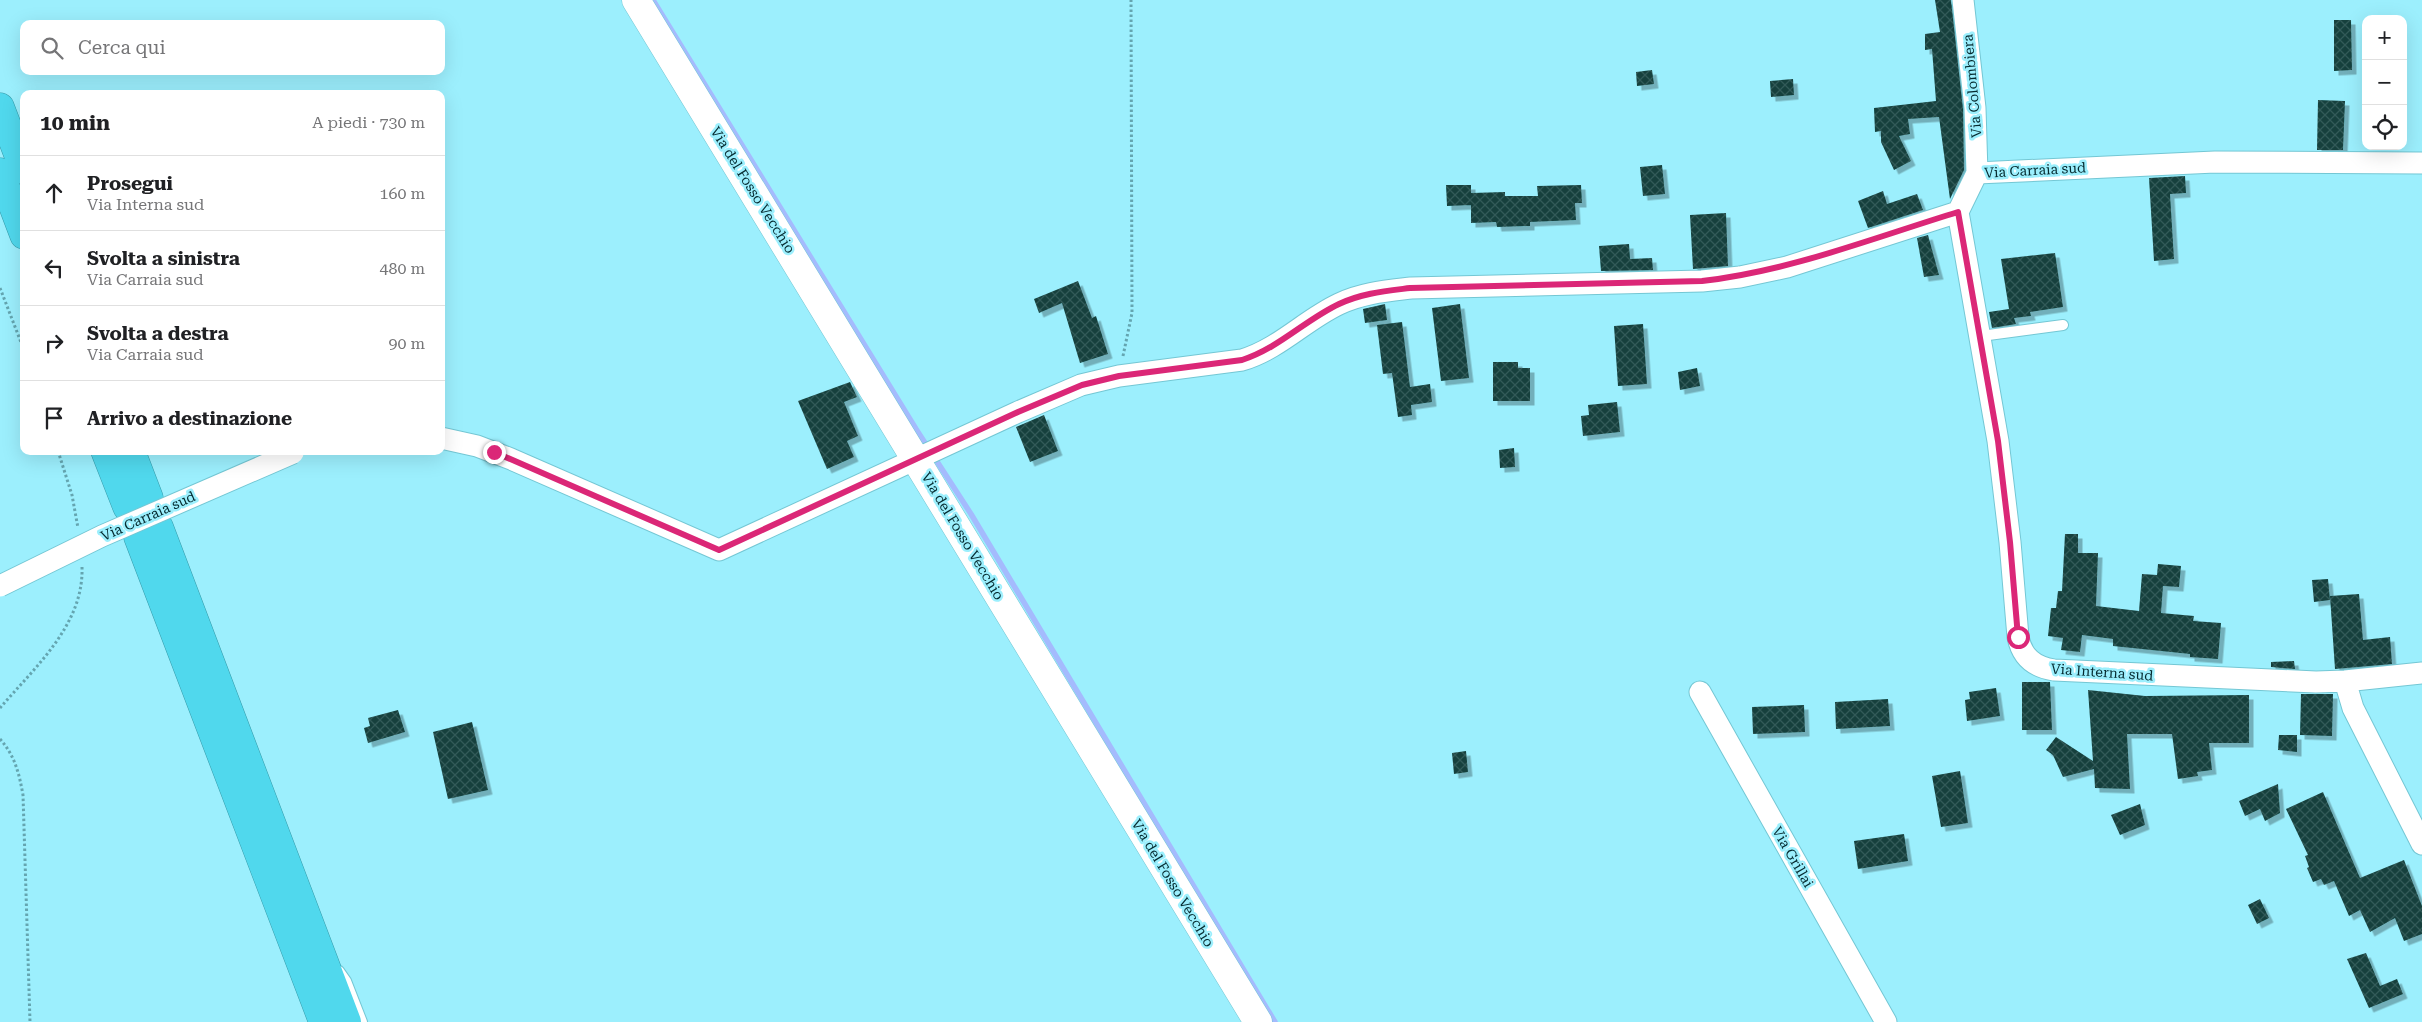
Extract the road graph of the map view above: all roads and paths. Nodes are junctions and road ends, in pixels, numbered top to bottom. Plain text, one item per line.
1 (636, 0) edge
2 (1131, 0) edge
3 (1963, 0) edge
4 (0, 107) edge
5 (20, 160) edge
6 (2422, 163) edge
7 (0, 172) edge
8 (1977, 173) junction
9 (1958, 212) junction
10 (20, 224) edge
11 (0, 288) edge
12 (2063, 326) dead end
13 (1981, 336) junction
14 (20, 340) edge
15 (1119, 376) junction
16 (445, 439) edge
17 (59, 455) edge
18 (108, 455) edge
19 (132, 455) edge
20 (289, 455) edge
21 (927, 456) junction
22 (79, 532) dead end
23 (82, 562) dead end
24 (0, 586) edge
25 (2422, 673) edge
26 (2345, 681) junction
27 (1700, 692) dead end
28 (0, 708) edge
29 (0, 739) edge
30 (2422, 844) edge
31 (316, 940) junction
32 (30, 1022) edge
33 (323, 1022) edge
34 (347, 1022) edge
35 (362, 1022) edge
36 (1258, 1022) edge
37 (1886, 1022) edge

1 - 21 street, Via del Fosso Vecchio
2 - 15 path
3 - 8 street, Via Colombiera
4 - 5 highway
6 - 8 street, Via Carraia sud
7 - 10 highway
8 - 9 street, Via Carraia sud
9 - 13 street, Via Interna sud
9 - 15 street
11 - 14 path
12 - 13 lane
13 - 26 street, Via Interna sud
15 - 21 street
16 - 21 street
17 - 22 path
18 - 19 highway
20 - 24 street, Via Carraia sud, bridge
21 - 36 street, Via del Fosso Vecchio
23 - 28 path
25 - 26 street, Via Interna sud
26 - 30 street
27 - 37 street, Via Grillai
29 - 32 path
31 - 33 highway
31 - 34 highway
31 - 35 lane

